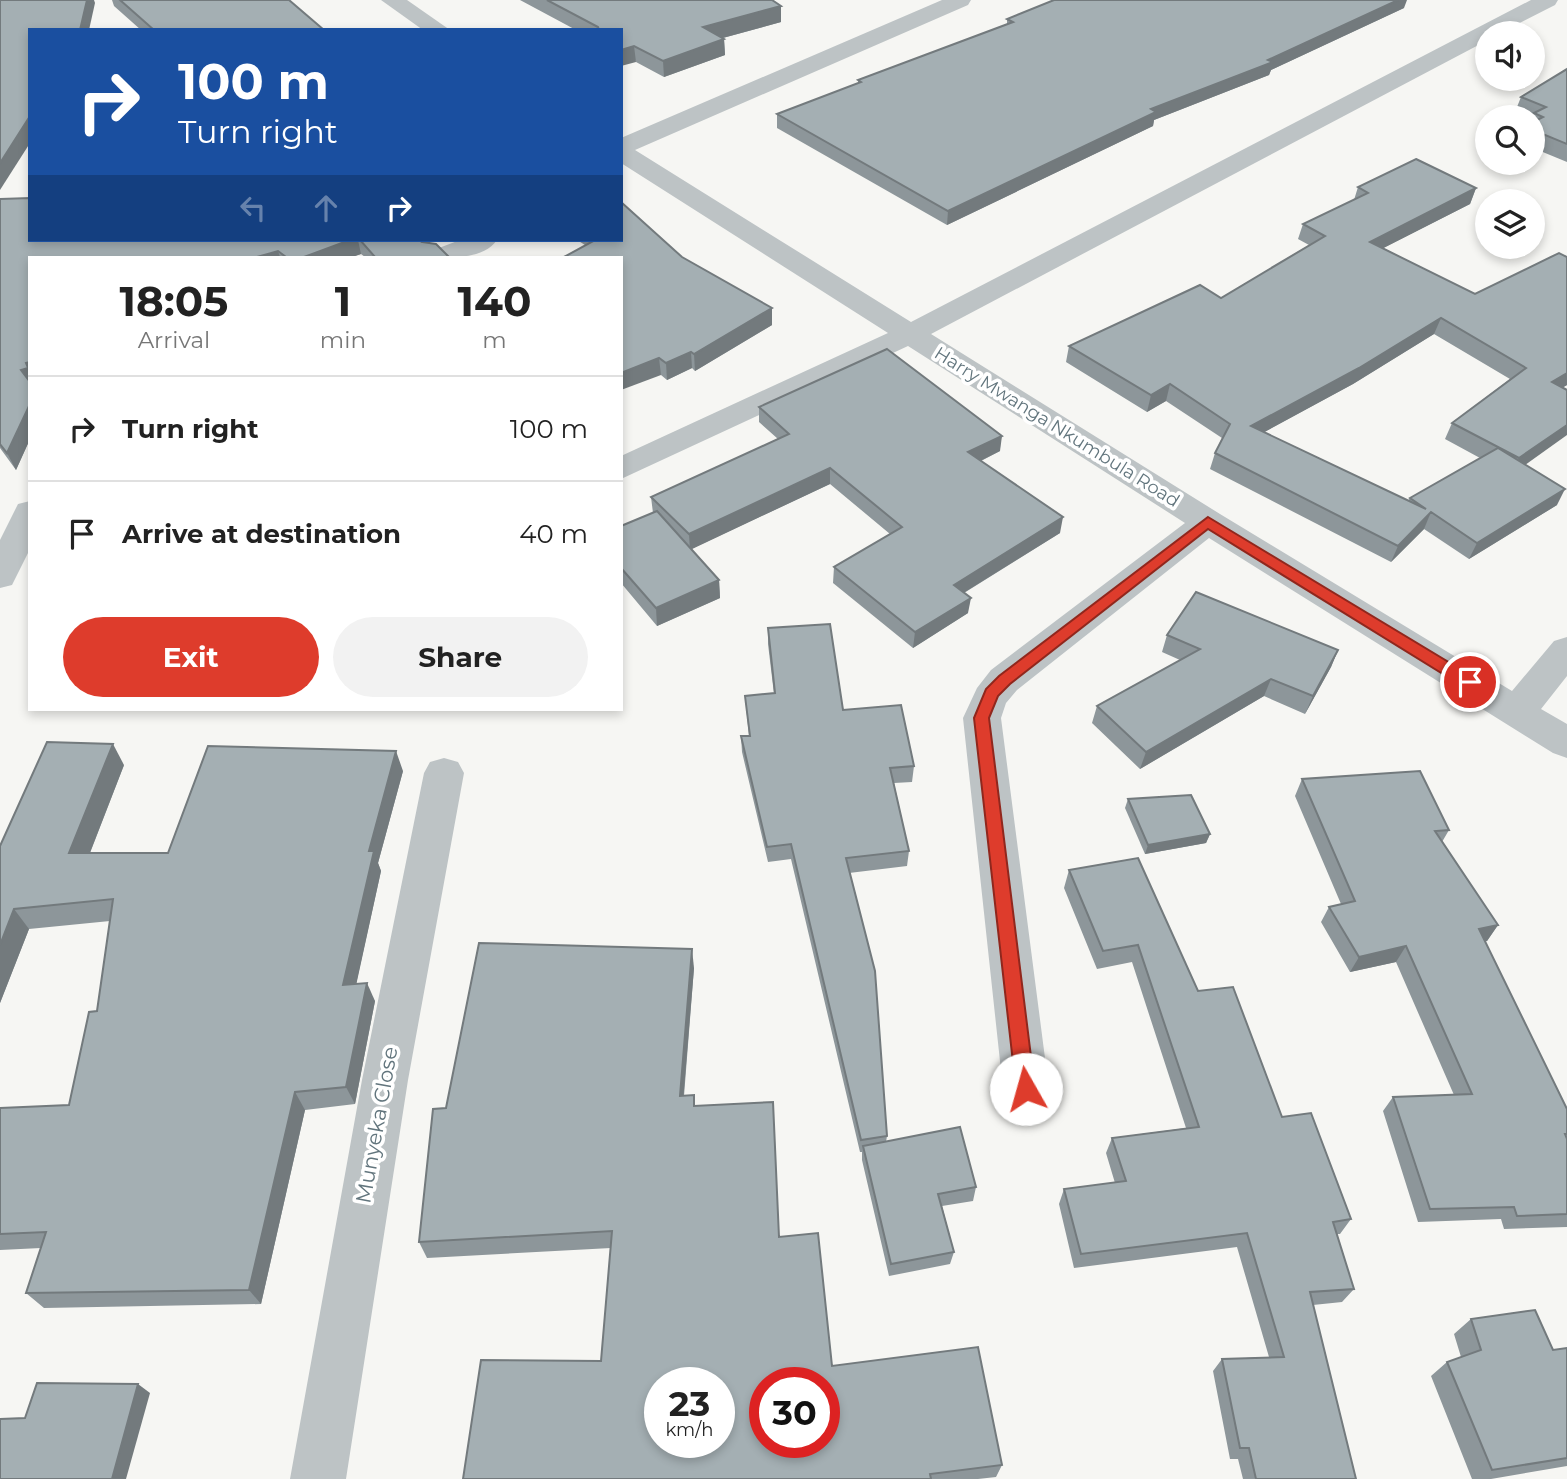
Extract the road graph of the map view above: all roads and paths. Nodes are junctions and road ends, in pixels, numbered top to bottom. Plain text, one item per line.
1 (392, 0) edge
2 (960, 0) edge
3 (1547, 0) edge
4 (436, 28) edge
5 (623, 148) edge
6 (623, 151) edge
7 (649, 171) junction
8 (623, 181) edge
9 (478, 242) edge
10 (443, 256) edge
11 (910, 334) junction
12 (623, 467) edge
13 (28, 516) edge
14 (1208, 522) junction
15 (0, 576) edge
16 (1567, 650) edge
17 (1517, 712) junction
18 (1567, 743) edge
19 (444, 773) dead end
20 (1026, 1089) dead end
21 (317, 1479) edge

1 - 4 street
2 - 5 street
3 - 11 street
6 - 7 street, Harry Mwanga Nkumbula Road
7 - 8 street
7 - 11 street, Harry Mwanga Nkumbula Road
9 - 10 street
11 - 12 street
11 - 14 street, Harry Mwanga Nkumbula Road
13 - 15 street
14 - 17 street, Harry Mwanga Nkumbula Road
14 - 20 street
16 - 17 street
17 - 18 street, Harry Mwanga Nkumbula Road
19 - 21 street, Munyeka Close

